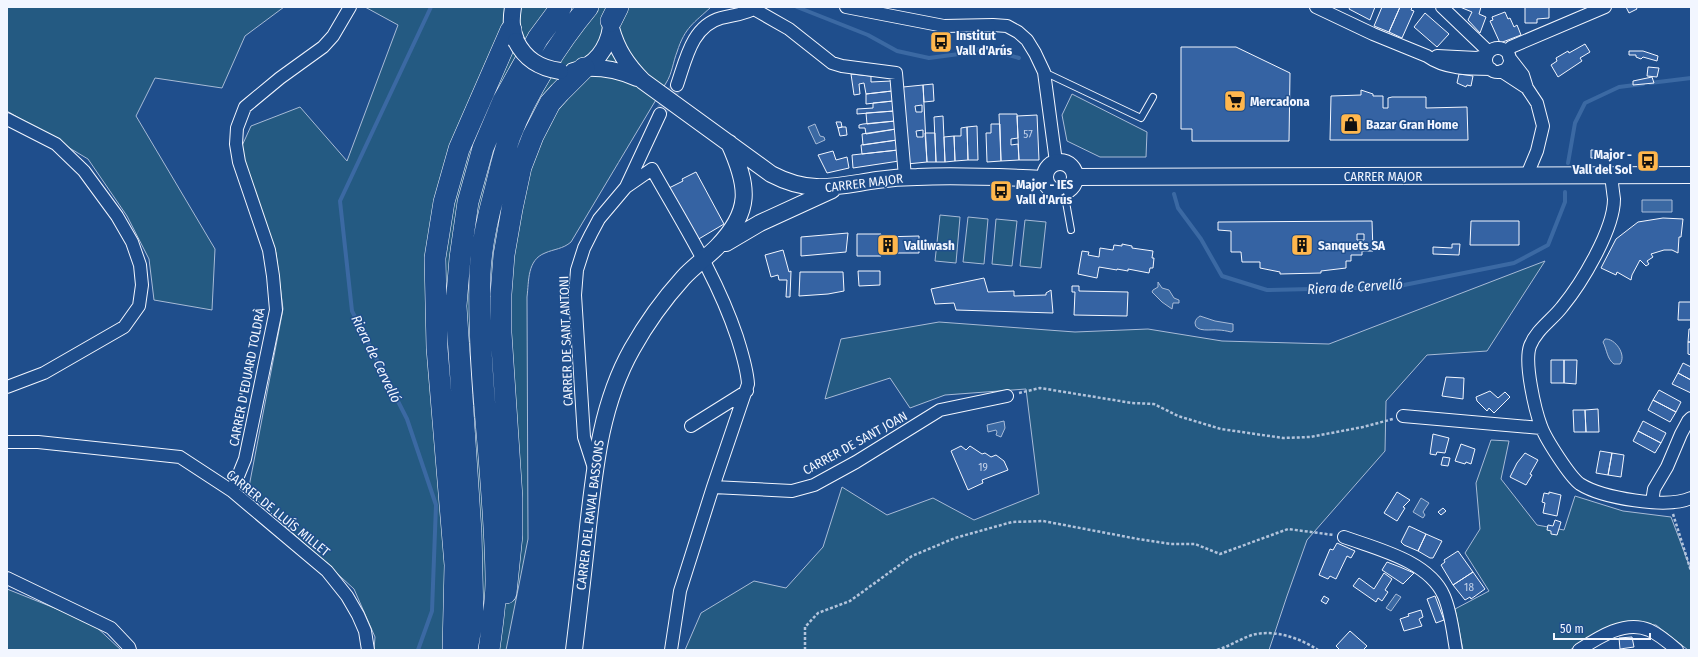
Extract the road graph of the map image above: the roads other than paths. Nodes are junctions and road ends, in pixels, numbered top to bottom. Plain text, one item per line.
1 (350, 7) edge
2 (513, 7) edge
3 (560, 7) edge
4 (588, 7) edge
5 (846, 7) edge
6 (1316, 7) edge
7 (1442, 7) edge
8 (1605, 7) edge
9 (756, 8) edge
10 (612, 16) edge
11 (514, 35) junction
12 (1488, 53) junction
13 (1508, 55) junction
14 (1427, 56) junction
15 (584, 68) junction
16 (1496, 70) junction
17 (1044, 72) junction
18 (643, 81) junction
19 (678, 85) tunnel mouth
20 (1527, 88) junction
21 (1153, 98) dead end
22 (660, 114) tunnel mouth
23 (7, 119) edge
24 (730, 143) junction
25 (1056, 162) junction
26 (1611, 175) junction
27 (1691, 175) edge
28 (1527, 176) junction
29 (905, 177) junction
30 (1075, 177) junction
31 (1045, 179) junction
32 (626, 186) junction
33 (839, 187) junction
34 (1064, 192) junction
35 (1070, 230) dead end
36 (716, 248) junction
37 (703, 259) junction
38 (7, 387) edge
39 (747, 391) junction
40 (1007, 396) road end
41 (1403, 416) road end
42 (1691, 418) edge
43 (691, 426) dead end
44 (1541, 428) junction
45 (7, 442) edge
46 (594, 468) junction
47 (713, 487) junction
48 (232, 491) junction
49 (1691, 498) edge
50 (1652, 502) junction
51 (1344, 537) road end
52 (7, 578) edge
53 (130, 650) edge
54 (368, 650) edge
55 (453, 650) edge
56 (467, 650) edge
57 (490, 650) edge
58 (574, 650) edge
59 (671, 650) edge
60 (1456, 650) edge
61 (1579, 650) edge
62 (1677, 650) edge

1 - 48 street, CARRER D'EDUARD TOLDRÀ
2 - 11 street
3 - 56 highway
4 - 57 highway
5 - 17 street
6 - 14 street
7 - 12 street
8 - 13 street
9 - 19 street
9 - 29 street
10 - 15 street
10 - 18 street, CARRER MAJOR
11 - 15 street, CARRER MAJOR, bridge
11 - 55 highway
12 - 13 street
12 - 14 street
12 - 16 street
13 - 16 street
13 - 20 street
14 - 16 street
15 - 18 street, CARRER MAJOR
15 - 57 highway
16 - 20 street
17 - 21 lane
17 - 25 street
18 - 24 street, CARRER MAJOR
20 - 28 street
22 - 32 street, CARRER DE SANT ANTONI
23 - 38 street
24 - 33 street, CARRER MAJOR
24 - 36 street
25 - 30 street
25 - 31 street
26 - 27 street, CARRER MAJOR
26 - 28 street, CARRER MAJOR
26 - 44 street
28 - 30 street, CARRER MAJOR
29 - 31 street, CARRER MAJOR
29 - 33 street, CARRER MAJOR
30 - 34 street
31 - 34 street
32 - 37 street
32 - 46 street, CARRER DE SANT ANTONI
33 - 36 street
34 - 35 lane
36 - 37 street, CARRER DEL RAVAL BASSONS
37 - 39 street
37 - 46 street, CARRER DEL RAVAL BASSONS
39 - 43 street
39 - 47 street
40 - 47 street, CARRER DE SANT JOAN
41 - 44 street
42 - 50 street
44 - 50 street
45 - 48 street, CARRER DE LLUÍS MILLET
46 - 58 street, CARRER DEL RAVAL BASSONS
47 - 59 street
48 - 54 street, CARRER DE LLUÍS MILLET
49 - 50 street
51 - 60 street
52 - 53 street
61 - 62 street

